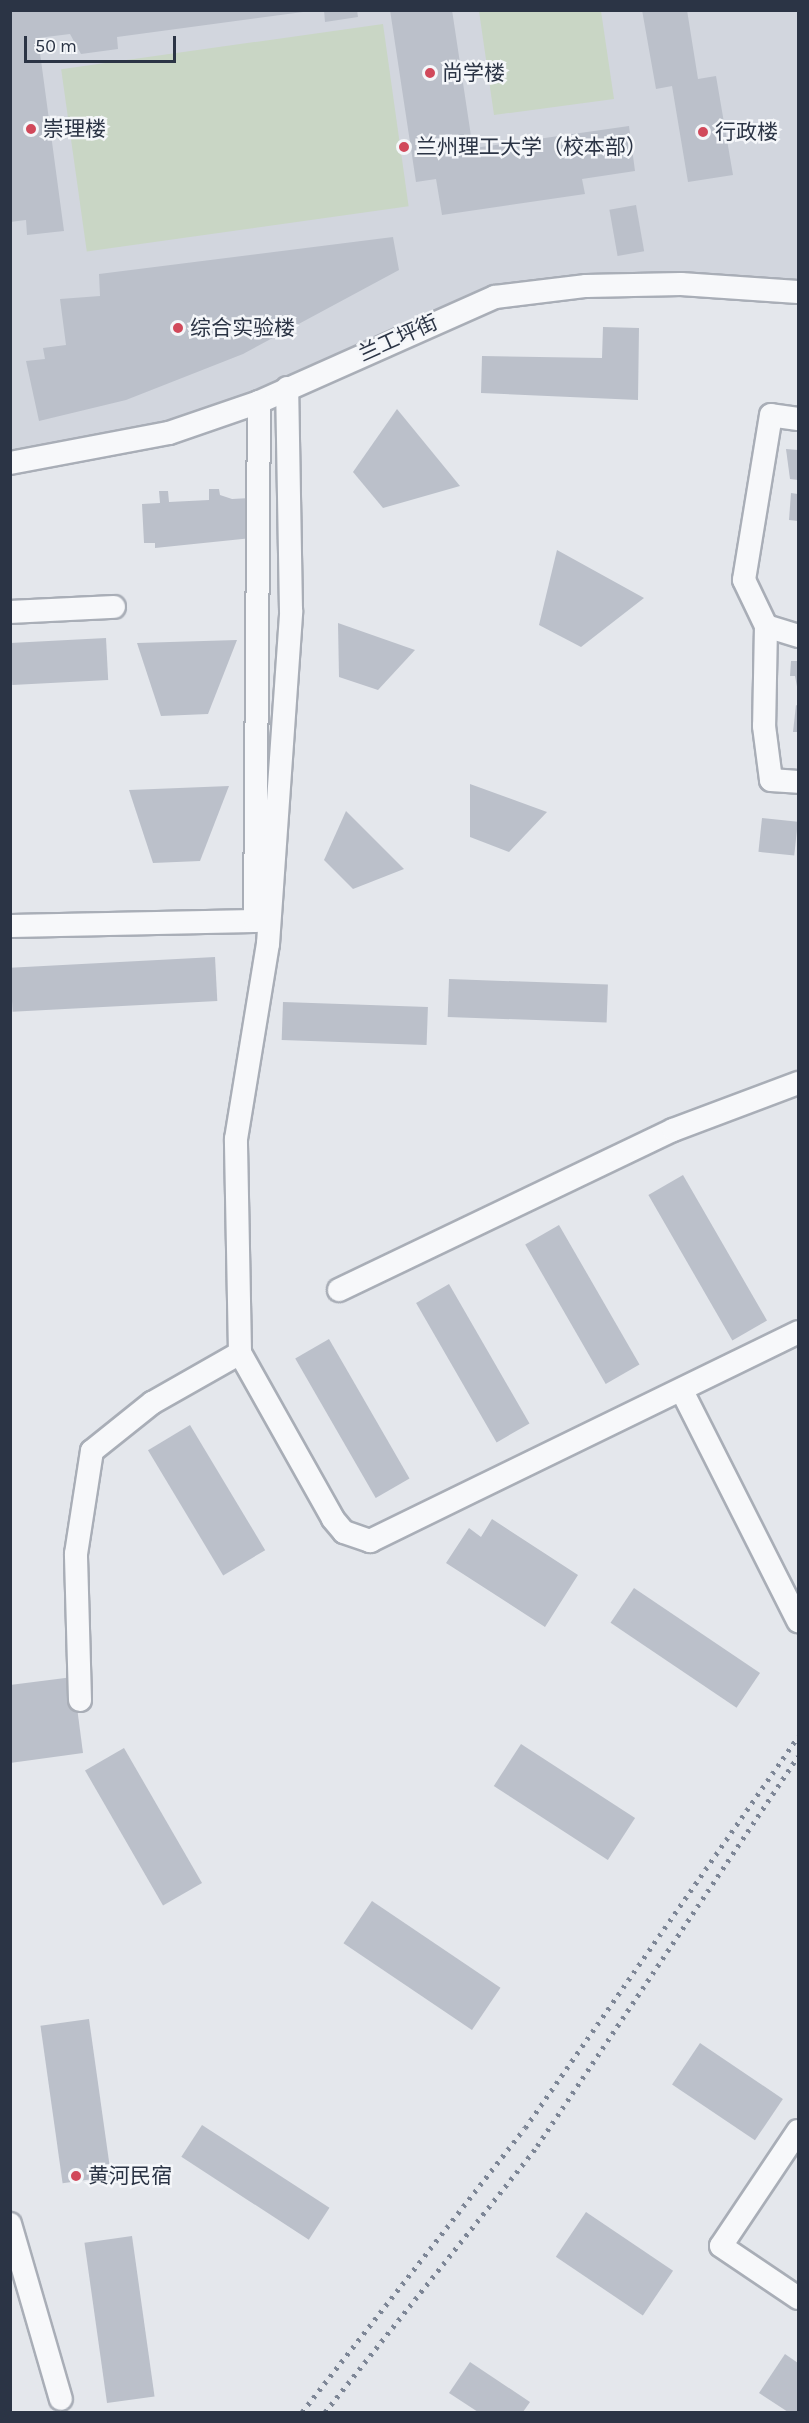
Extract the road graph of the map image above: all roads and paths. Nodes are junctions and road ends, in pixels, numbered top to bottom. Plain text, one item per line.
1 (798, 292) edge
2 (287, 387) junction
3 (259, 402) junction
4 (798, 419) edge
5 (10, 463) edge
6 (114, 607) dead end
7 (10, 612) edge
8 (766, 626) junction
9 (798, 636) edge
10 (798, 782) edge
11 (10, 926) edge
12 (798, 1083) edge
13 (339, 1290) dead end
14 (798, 1332) edge
15 (240, 1353) junction
16 (682, 1391) junction
17 (798, 1621) edge
18 (80, 1700) dead end
19 (798, 2131) edge
20 (10, 2224) edge
21 (798, 2298) edge
22 (61, 2399) dead end

1 - 2 street, 兰工坪街
2 - 3 street, 兰工坪街
2 - 15 street
3 - 5 street, 兰工坪街
3 - 11 street
4 - 8 street
6 - 7 street
8 - 9 street
8 - 10 street
12 - 13 street
14 - 16 street
15 - 16 street
15 - 18 street
16 - 17 street
19 - 21 street
20 - 22 street

